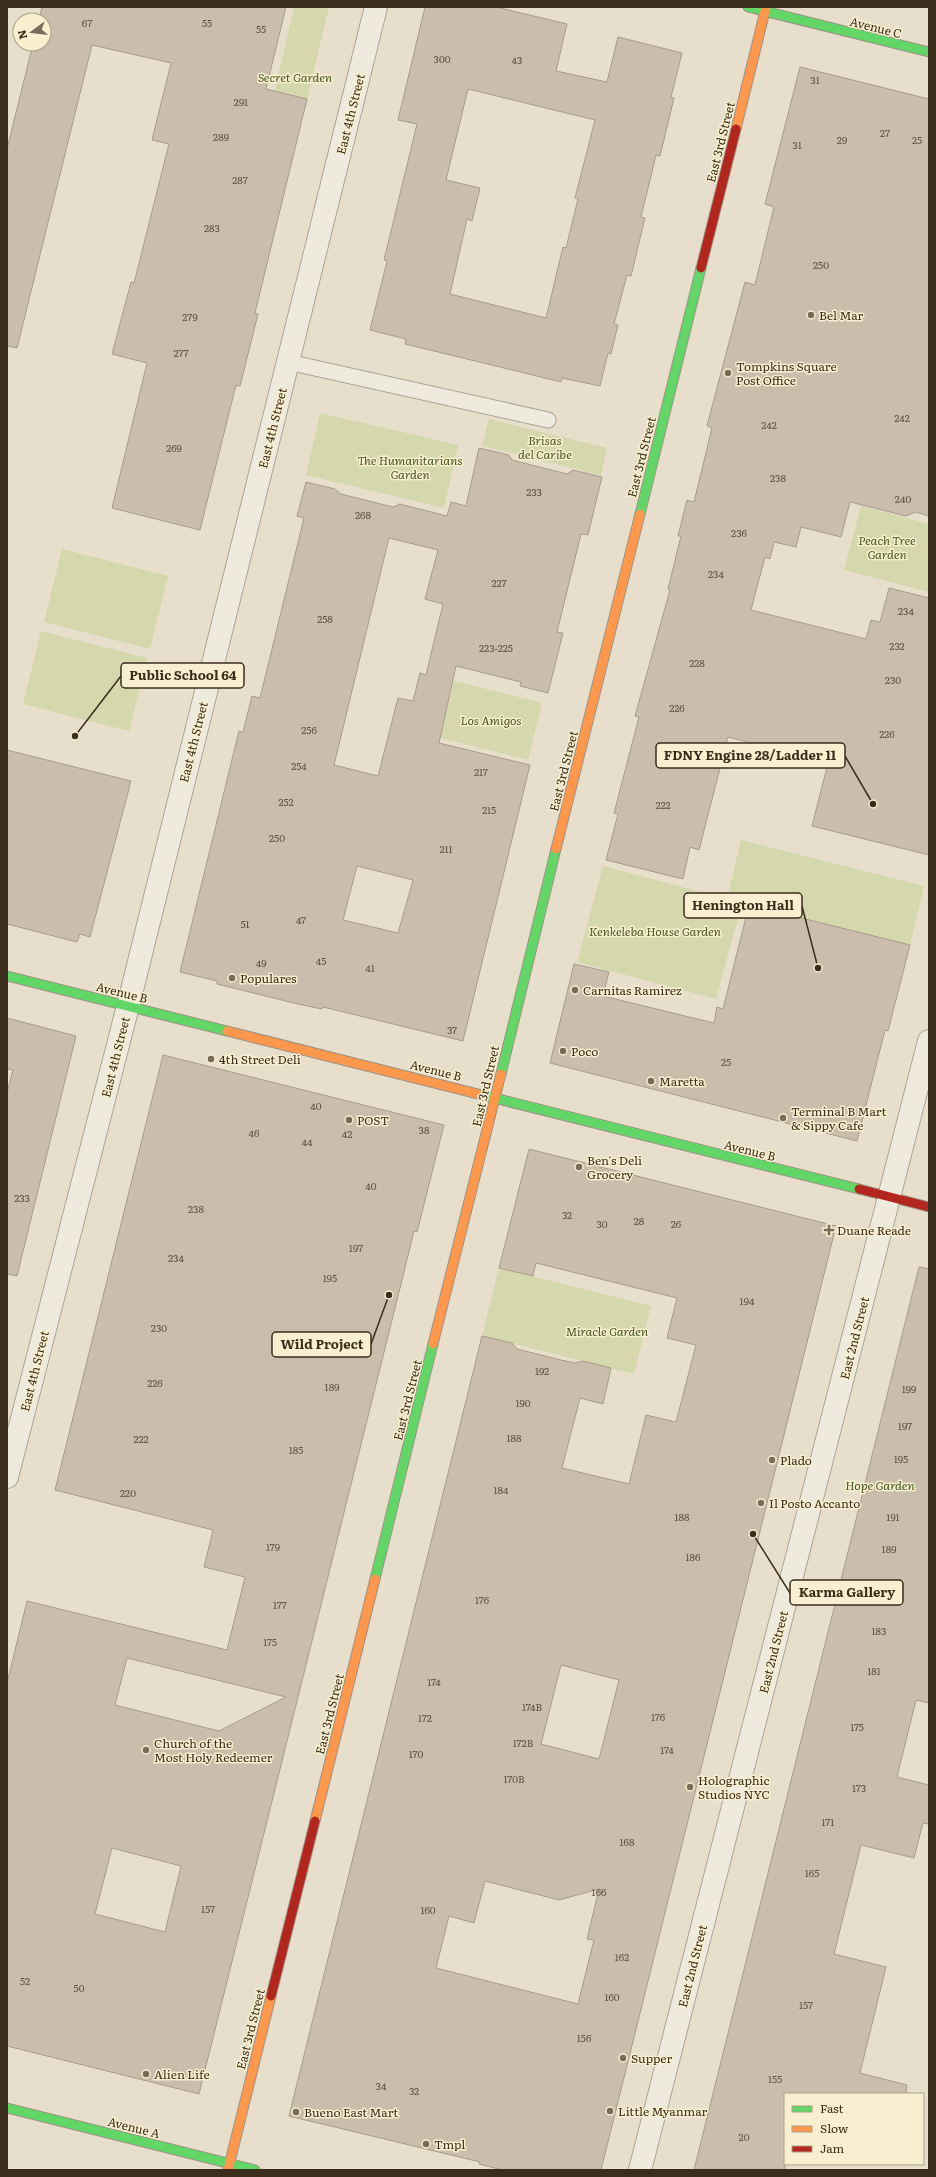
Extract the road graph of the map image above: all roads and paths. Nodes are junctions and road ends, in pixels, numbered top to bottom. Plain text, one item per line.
1 (376, 7) edge
2 (748, 7) edge
3 (766, 9) edge
4 (929, 52) edge
5 (288, 362) junction
6 (548, 420) dead end
7 (7, 976) edge
8 (128, 1006) junction
9 (929, 1041) edge
10 (495, 1097) junction
11 (890, 1197) junction
12 (929, 1207) edge
13 (7, 1477) edge
14 (7, 2108) edge
15 (229, 2167) edge
16 (255, 2170) edge
17 (640, 2170) edge

1 - 5 street, East 4th Street
2 - 3 street, Avenue C
3 - 4 street, Avenue C
3 - 10 street, East 3rd Street
5 - 6 lane
5 - 8 street, East 4th Street
7 - 8 street, Avenue B
8 - 10 street, Avenue B
8 - 13 street, East 4th Street
9 - 11 street, East 2nd Street
10 - 11 street, Avenue B
10 - 15 street, East 3rd Street
11 - 12 street, Avenue B
11 - 17 street, East 2nd Street
14 - 15 street, Avenue A
15 - 16 street, Avenue A

